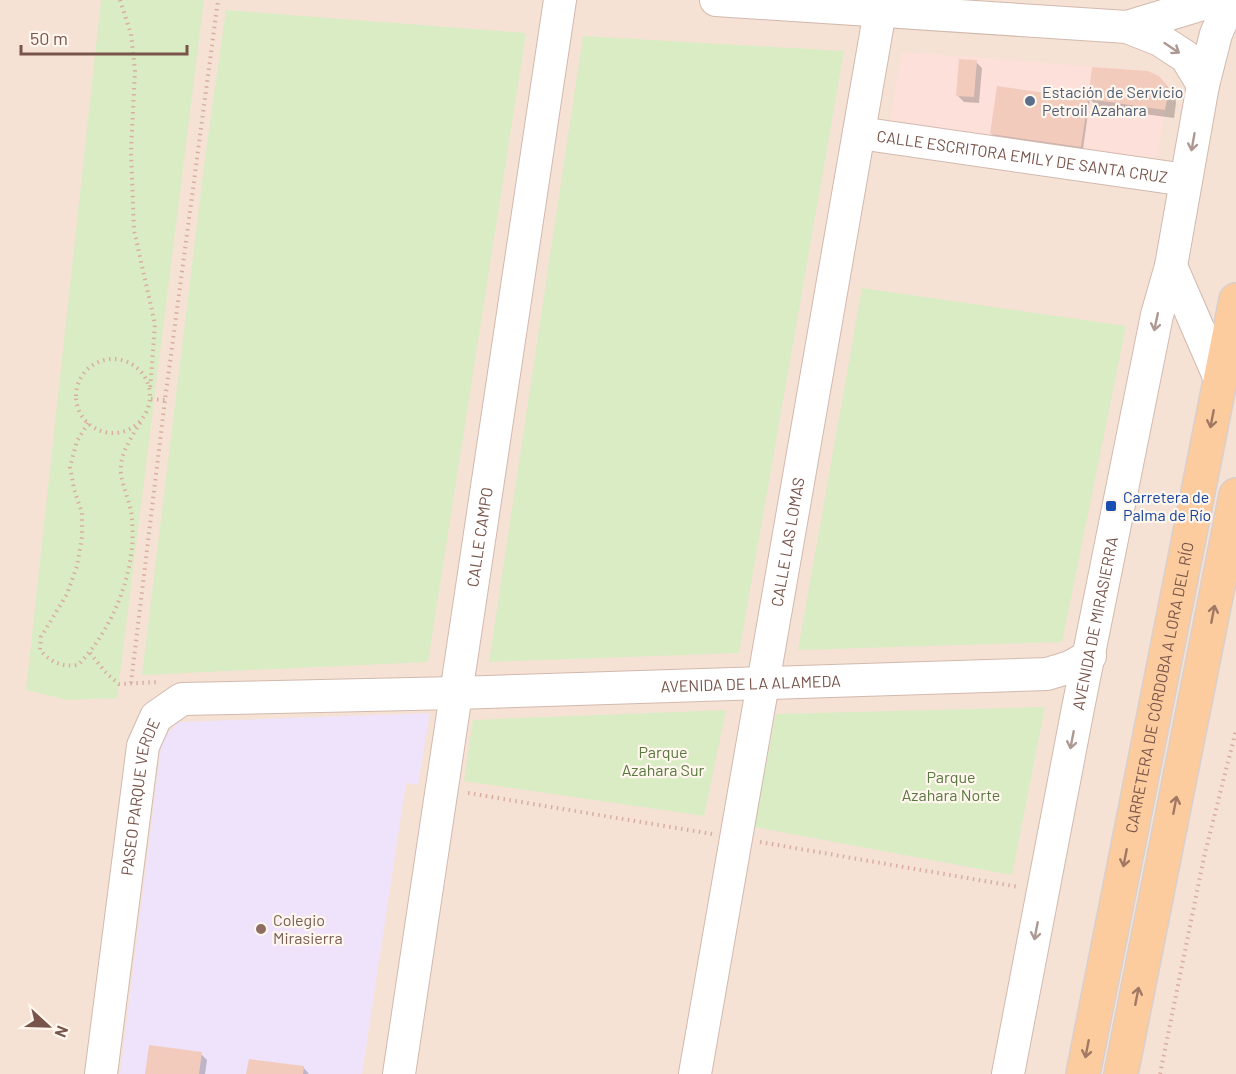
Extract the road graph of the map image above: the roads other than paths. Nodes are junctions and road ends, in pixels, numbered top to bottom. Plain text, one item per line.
1 (560, 0) edge
2 (716, 0) edge
3 (1209, 0) edge
4 (1231, 0) edge
5 (880, 11) junction
6 (1127, 27) junction
7 (1203, 85) junction
8 (859, 133) junction
9 (1186, 180) junction
10 (1171, 266) junction
11 (1236, 300) edge
12 (1220, 379) junction
13 (1236, 495) edge
14 (1089, 656) junction
15 (1047, 674) junction
16 (763, 683) junction
17 (456, 693) junction
18 (1078, 708) junction
19 (101, 1074) edge
20 (399, 1074) edge
21 (695, 1074) edge
22 (1008, 1074) edge
23 (1083, 1074) edge
24 (1121, 1074) edge

1 - 17 street, CALLE CAMPO
2 - 5 street
3 - 6 street
4 - 7 street, AVENIDA DE MIRASIERRA
5 - 6 street
5 - 8 street, CALLE LAS LOMAS
6 -> 7 street
7 -> 9 street, AVENIDA DE MIRASIERRA
8 - 9 street, CALLE ESCRITORA EMILY DE SANTA CRUZ
8 - 16 street, CALLE LAS LOMAS
9 - 10 street, AVENIDA DE MIRASIERRA
10 - 12 street
10 -> 14 street, AVENIDA DE MIRASIERRA
11 - 12 main road, CARRETERA DE CÓRDOBA A LORA DEL RÍO
12 -> 23 main road, CARRETERA DE CÓRDOBA A LORA DEL RÍO
24 -> 13 main road
14 - 15 street, AVENIDA DE LA ALAMEDA
14 - 18 street, AVENIDA DE MIRASIERRA
15 - 16 street, AVENIDA DE LA ALAMEDA
15 - 18 street
16 - 17 street, AVENIDA DE LA ALAMEDA
16 - 21 street, CALLE LAS LOMAS
17 - 19 street, PASEO PARQUE VERDE
17 - 20 street, CALLE CAMPO
18 -> 22 street, AVENIDA DE MIRASIERRA

